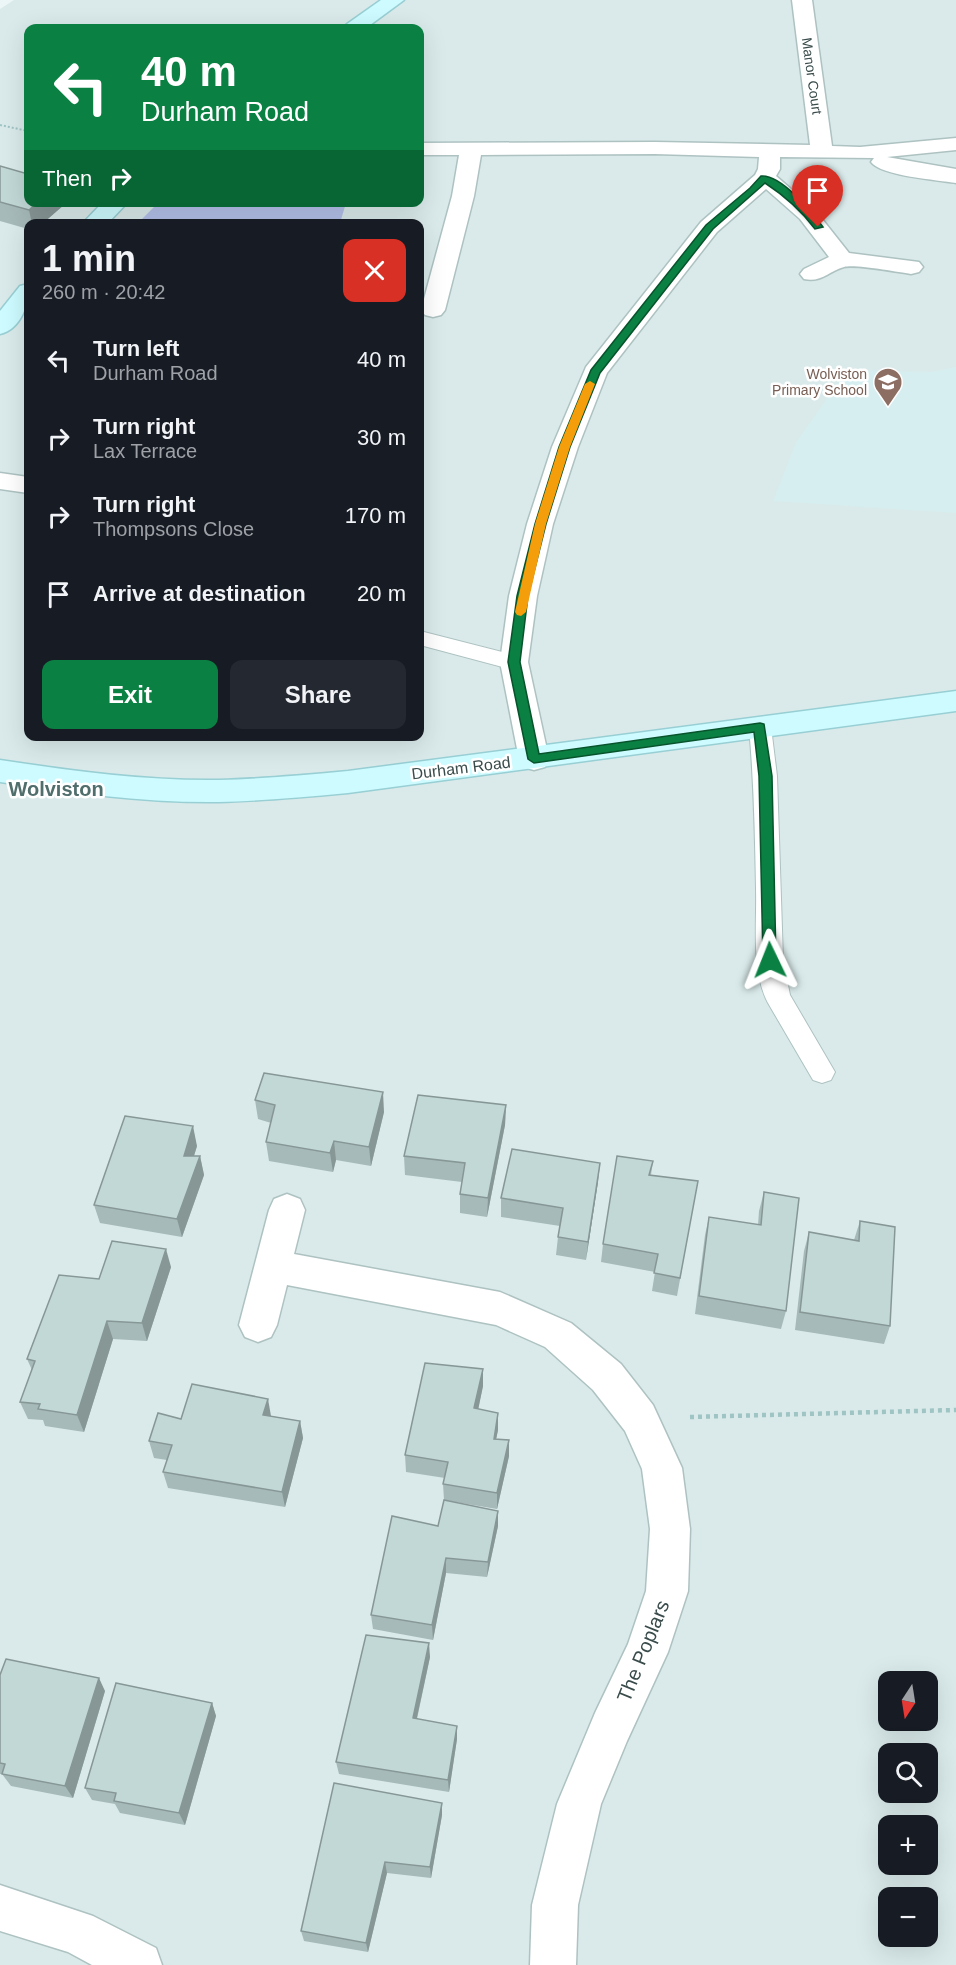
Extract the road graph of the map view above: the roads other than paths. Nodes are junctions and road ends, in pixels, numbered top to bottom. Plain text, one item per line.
1 (394, 0) edge
2 (801, 0) edge
3 (360, 24) edge
4 (956, 144) edge
5 (424, 149) edge
6 (471, 150) junction
7 (770, 150) junction
8 (822, 152) junction
9 (860, 153) junction
10 (956, 177) edge
11 (764, 178) junction
12 (112, 207) edge
13 (98, 219) edge
14 (842, 259) junction
15 (911, 267) dead end
16 (812, 274) dead end
17 (24, 296) edge
18 (433, 310) dead end
19 (0, 327) edge
20 (0, 481) edge
21 (24, 485) edge
22 (424, 639) edge
23 (514, 662) junction
24 (956, 701) edge
25 (760, 727) junction
26 (534, 759) junction
27 (0, 771) edge
28 (822, 1072) dead end
29 (287, 1210) dead end
30 (273, 1266) junction
31 (258, 1325) dead end
32 (0, 1908) edge
33 (139, 1965) edge
34 (553, 1965) edge

1 - 3 street
2 - 8 street, Manor Court
4 - 9 street
5 - 6 street
6 - 7 street
6 - 18 street
7 - 8 street
7 - 11 street
8 - 9 street
9 - 10 street
11 - 14 street
11 - 23 street
12 - 13 street
14 - 15 street
14 - 16 street
17 - 19 street
20 - 21 street
22 - 23 lane
23 - 26 street
24 - 25 street, Durham Road
25 - 26 street, Durham Road
25 - 28 lane
26 - 27 street, Durham Road
29 - 30 street
30 - 31 street
30 - 34 street, The Poplars
32 - 33 street

